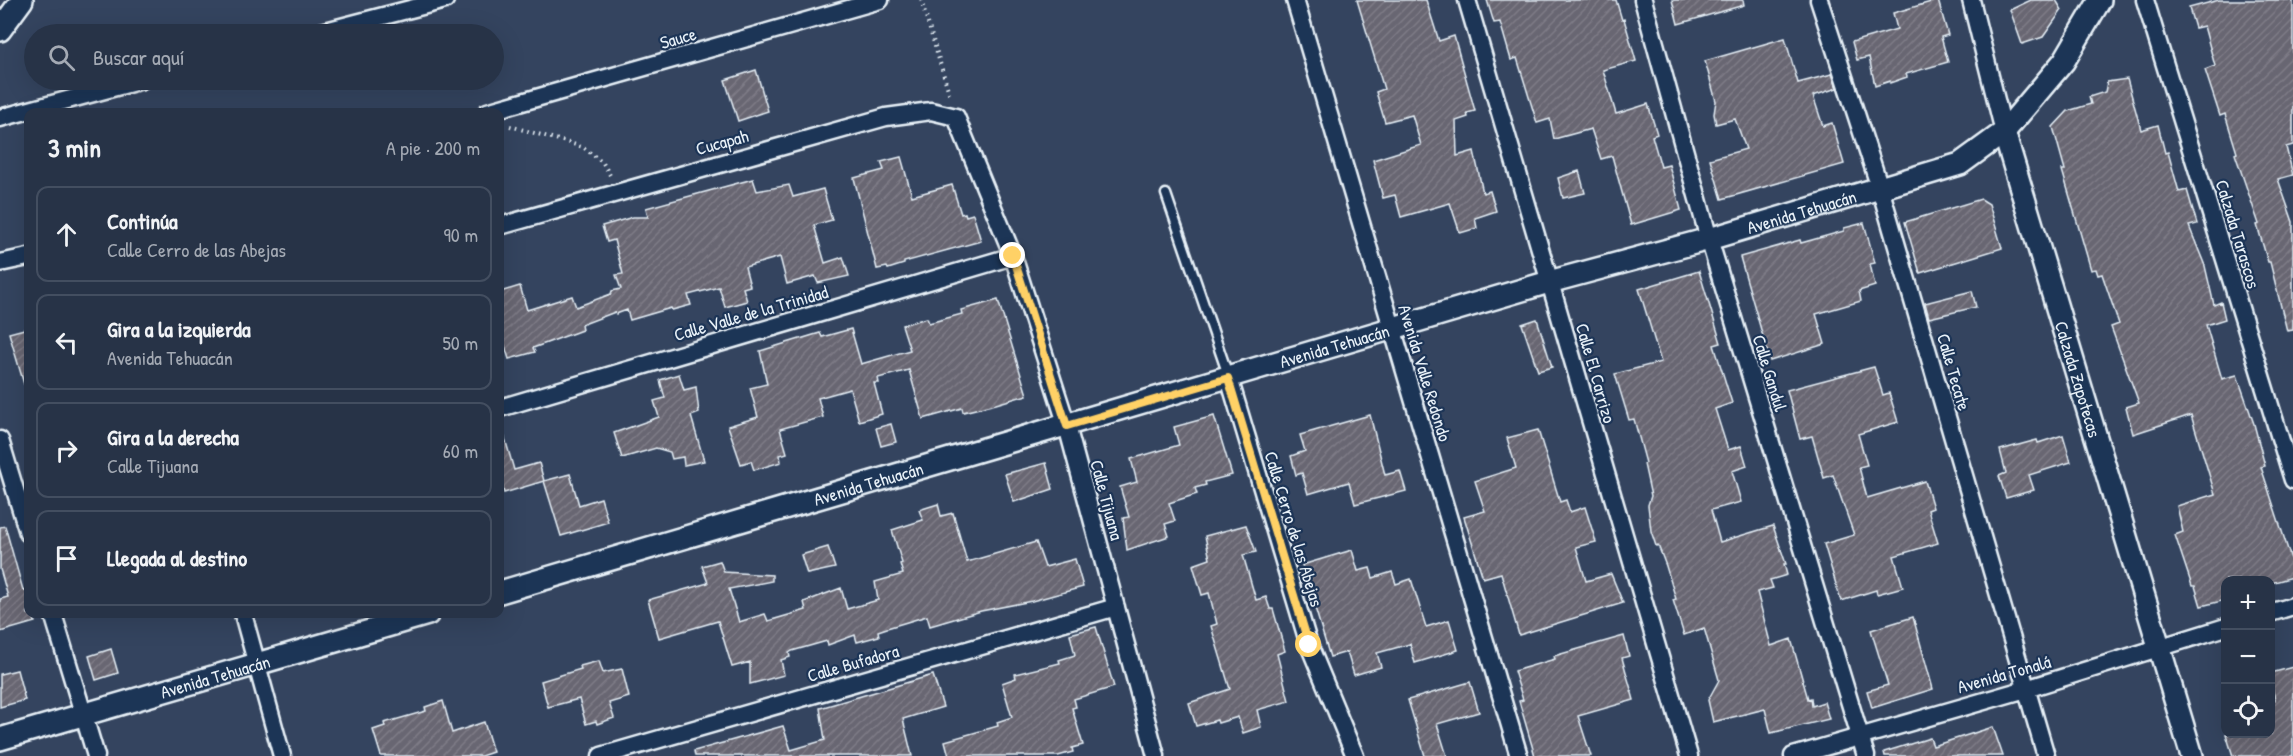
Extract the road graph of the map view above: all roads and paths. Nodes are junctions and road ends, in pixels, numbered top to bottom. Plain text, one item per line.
1 (22, 0) edge
2 (445, 0) edge
3 (880, 0) edge
4 (921, 0) edge
5 (1295, 0) edge
6 (1467, 0) edge
7 (1643, 0) edge
8 (1819, 0) edge
9 (1971, 0) edge
10 (2100, 0) edge
11 (2145, 0) edge
12 (353, 24) edge
13 (0, 30) edge
14 (105, 90) edge
15 (37, 108) edge
16 (501, 108) edge
17 (24, 112) edge
18 (956, 117) junction
19 (0, 118) edge
20 (504, 124) edge
21 (2004, 132) junction
22 (1880, 188) junction
23 (619, 191) junction
24 (1166, 194) dead end
25 (504, 225) edge
26 (1709, 238) junction
27 (1013, 256) junction
28 (24, 258) edge
29 (0, 263) edge
30 (1549, 282) junction
31 (1392, 329) junction
32 (1228, 378) junction
33 (504, 407) edge
34 (1067, 426) junction
35 (0, 440) edge
36 (2293, 480) edge
37 (24, 520) edge
38 (504, 591) edge
39 (2293, 606) edge
40 (1116, 607) junction
41 (2275, 612) edge
42 (54, 618) edge
43 (244, 618) edge
44 (414, 618) edge
45 (2221, 629) edge
46 (2160, 647) junction
47 (255, 664) junction
48 (2026, 689) junction
49 (83, 713) junction
50 (1860, 737) junction
51 (0, 739) edge
52 (96, 756) edge
53 (282, 756) edge
54 (601, 756) edge
55 (1156, 756) edge
56 (1355, 756) edge
57 (1519, 756) edge
58 (1689, 756) edge
59 (1793, 756) edge
60 (1866, 756) edge
61 (2046, 756) edge
62 (2192, 756) edge

1 - 13 street
2 - 12 street
3 - 16 street, Sauce
4 - 18 path
5 - 31 street, Avenida Valle Redondo
6 - 30 street, Calle El Carrizo
7 - 26 street, Calle Gandul
8 - 22 street, Calle Tecate
9 - 21 street, Calzada Zapotecas
10 - 21 street, Avenida Tehuacán
11 - 36 street, Calzada Tarascos
14 - 15 street
17 - 19 street
18 - 23 street, Cucapah
18 - 27 street, Calle Tijuana
20 - 23 path
21 - 22 street, Avenida Tehuacán
21 - 46 street, Calzada Zapotecas
22 - 26 street, Avenida Tehuacán
22 - 48 street, Calle Tecate
23 - 25 street, Cucapah
24 - 32 lane
26 - 30 street, Avenida Tehuacán
26 - 50 street, Calle Gandul
27 - 33 street, Calle Valle de la Trinidad
27 - 34 street, Calle Tijuana
28 - 29 street
30 - 31 street, Avenida Tehuacán
30 - 58 street, Calle El Carrizo
31 - 32 street, Avenida Tehuacán
31 - 57 street, Avenida Valle Redondo
32 - 34 street, Avenida Tehuacán
32 - 56 street, Calle Cerro de las Abejas
34 - 38 street, Avenida Tehuacán
34 - 40 street, Calle Tijuana
35 - 37 street
39 - 41 street
40 - 54 street, Calle Bufadora
40 - 55 street, Calle Tijuana
42 - 49 street
43 - 47 street
44 - 47 street, Avenida Tehuacán
45 - 46 street, Avenida Tonalá
46 - 48 street, Avenida Tonalá
46 - 62 street, Calzada Zapotecas
47 - 49 street, Avenida Tehuacán
47 - 53 street
48 - 50 street, Avenida Tonalá
48 - 61 street, Calle Tecate
49 - 51 street, Avenida Tehuacán
49 - 52 street
50 - 59 street, Avenida Tonalá
50 - 60 street, Calle Gandul

